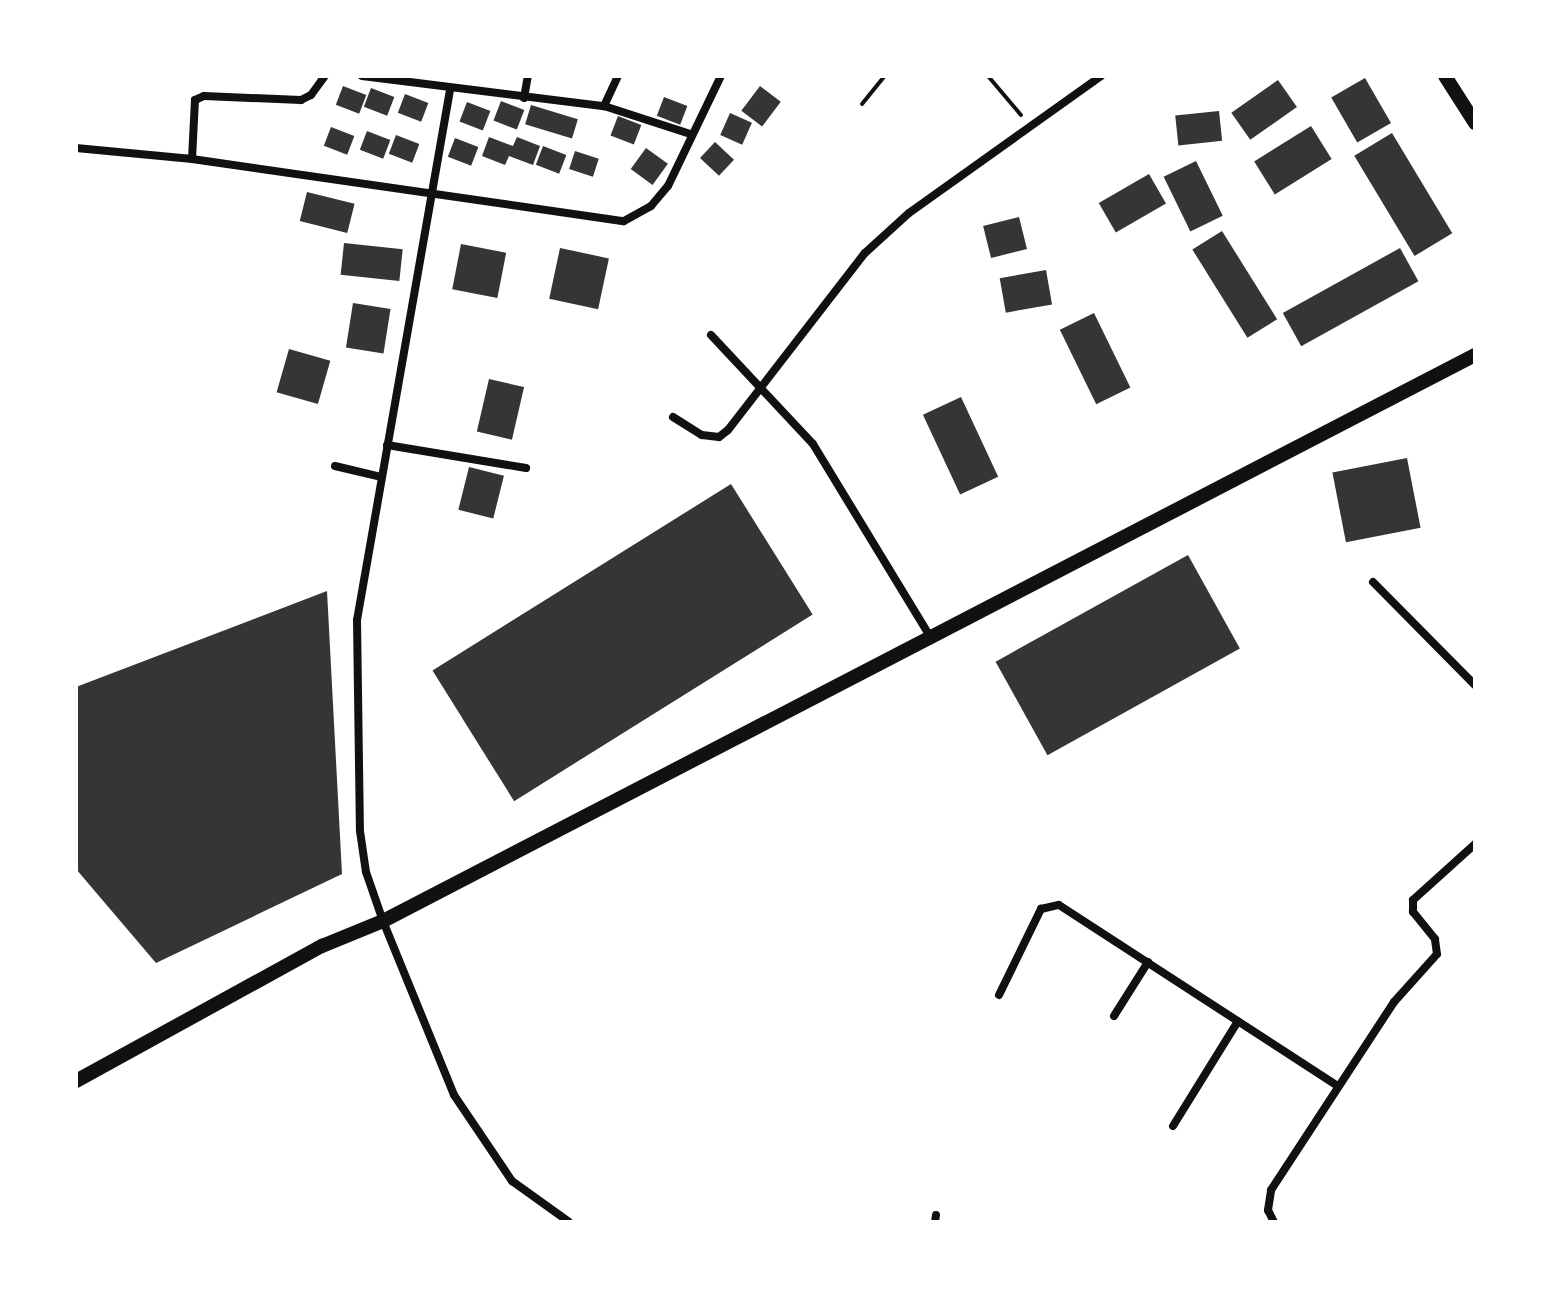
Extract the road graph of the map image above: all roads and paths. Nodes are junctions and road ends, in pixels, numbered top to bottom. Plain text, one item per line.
1 (325, 76) edge
2 (362, 76) edge
3 (528, 76) edge
4 (618, 76) edge
5 (721, 76) edge
6 (885, 76) edge
7 (988, 76) edge
8 (1101, 76) edge
9 (1445, 76) edge
10 (450, 90) junction
11 (524, 98) junction
12 (862, 104) dead end
13 (604, 106) junction
14 (1475, 123) edge
15 (1031, 126) junction
16 (690, 134) junction
17 (76, 148) edge
18 (192, 159) junction
19 (432, 191) junction
20 (711, 335) dead end
21 (1475, 355) edge
22 (763, 387) junction
23 (673, 417) dead end
24 (387, 445) junction
25 (335, 466) dead end
26 (526, 468) dead end
27 (381, 477) junction
28 (1373, 582) dead end
29 (929, 635) junction
30 (1475, 685) edge
31 (1475, 844) edge
32 (383, 921) junction
33 (1148, 962) junction
34 (999, 995) dead end
35 (1114, 1016) dead end
36 (1238, 1021) junction
37 (76, 1081) edge
38 (1338, 1086) junction
39 (1173, 1126) dead end
40 (569, 1222) edge
41 (1274, 1222) edge

1 - 18 street
2 - 10 street
3 - 11 street
4 - 13 street
5 - 16 street
6 - 12 path
7 - 15 path
8 - 15 street
9 - 14 street
10 - 11 street
10 - 19 street
11 - 13 street
13 - 16 street
15 - 22 street
16 - 19 street
17 - 18 street
18 - 19 street
19 - 24 street
20 - 22 street
21 - 29 street
22 - 23 street
22 - 29 street
24 - 26 street
24 - 27 street
25 - 27 street
27 - 32 street
28 - 30 street
29 - 32 street
31 - 38 street
32 - 37 street
32 - 40 street
33 - 34 street
33 - 35 street
33 - 36 street
36 - 38 street
36 - 39 street
38 - 41 street

